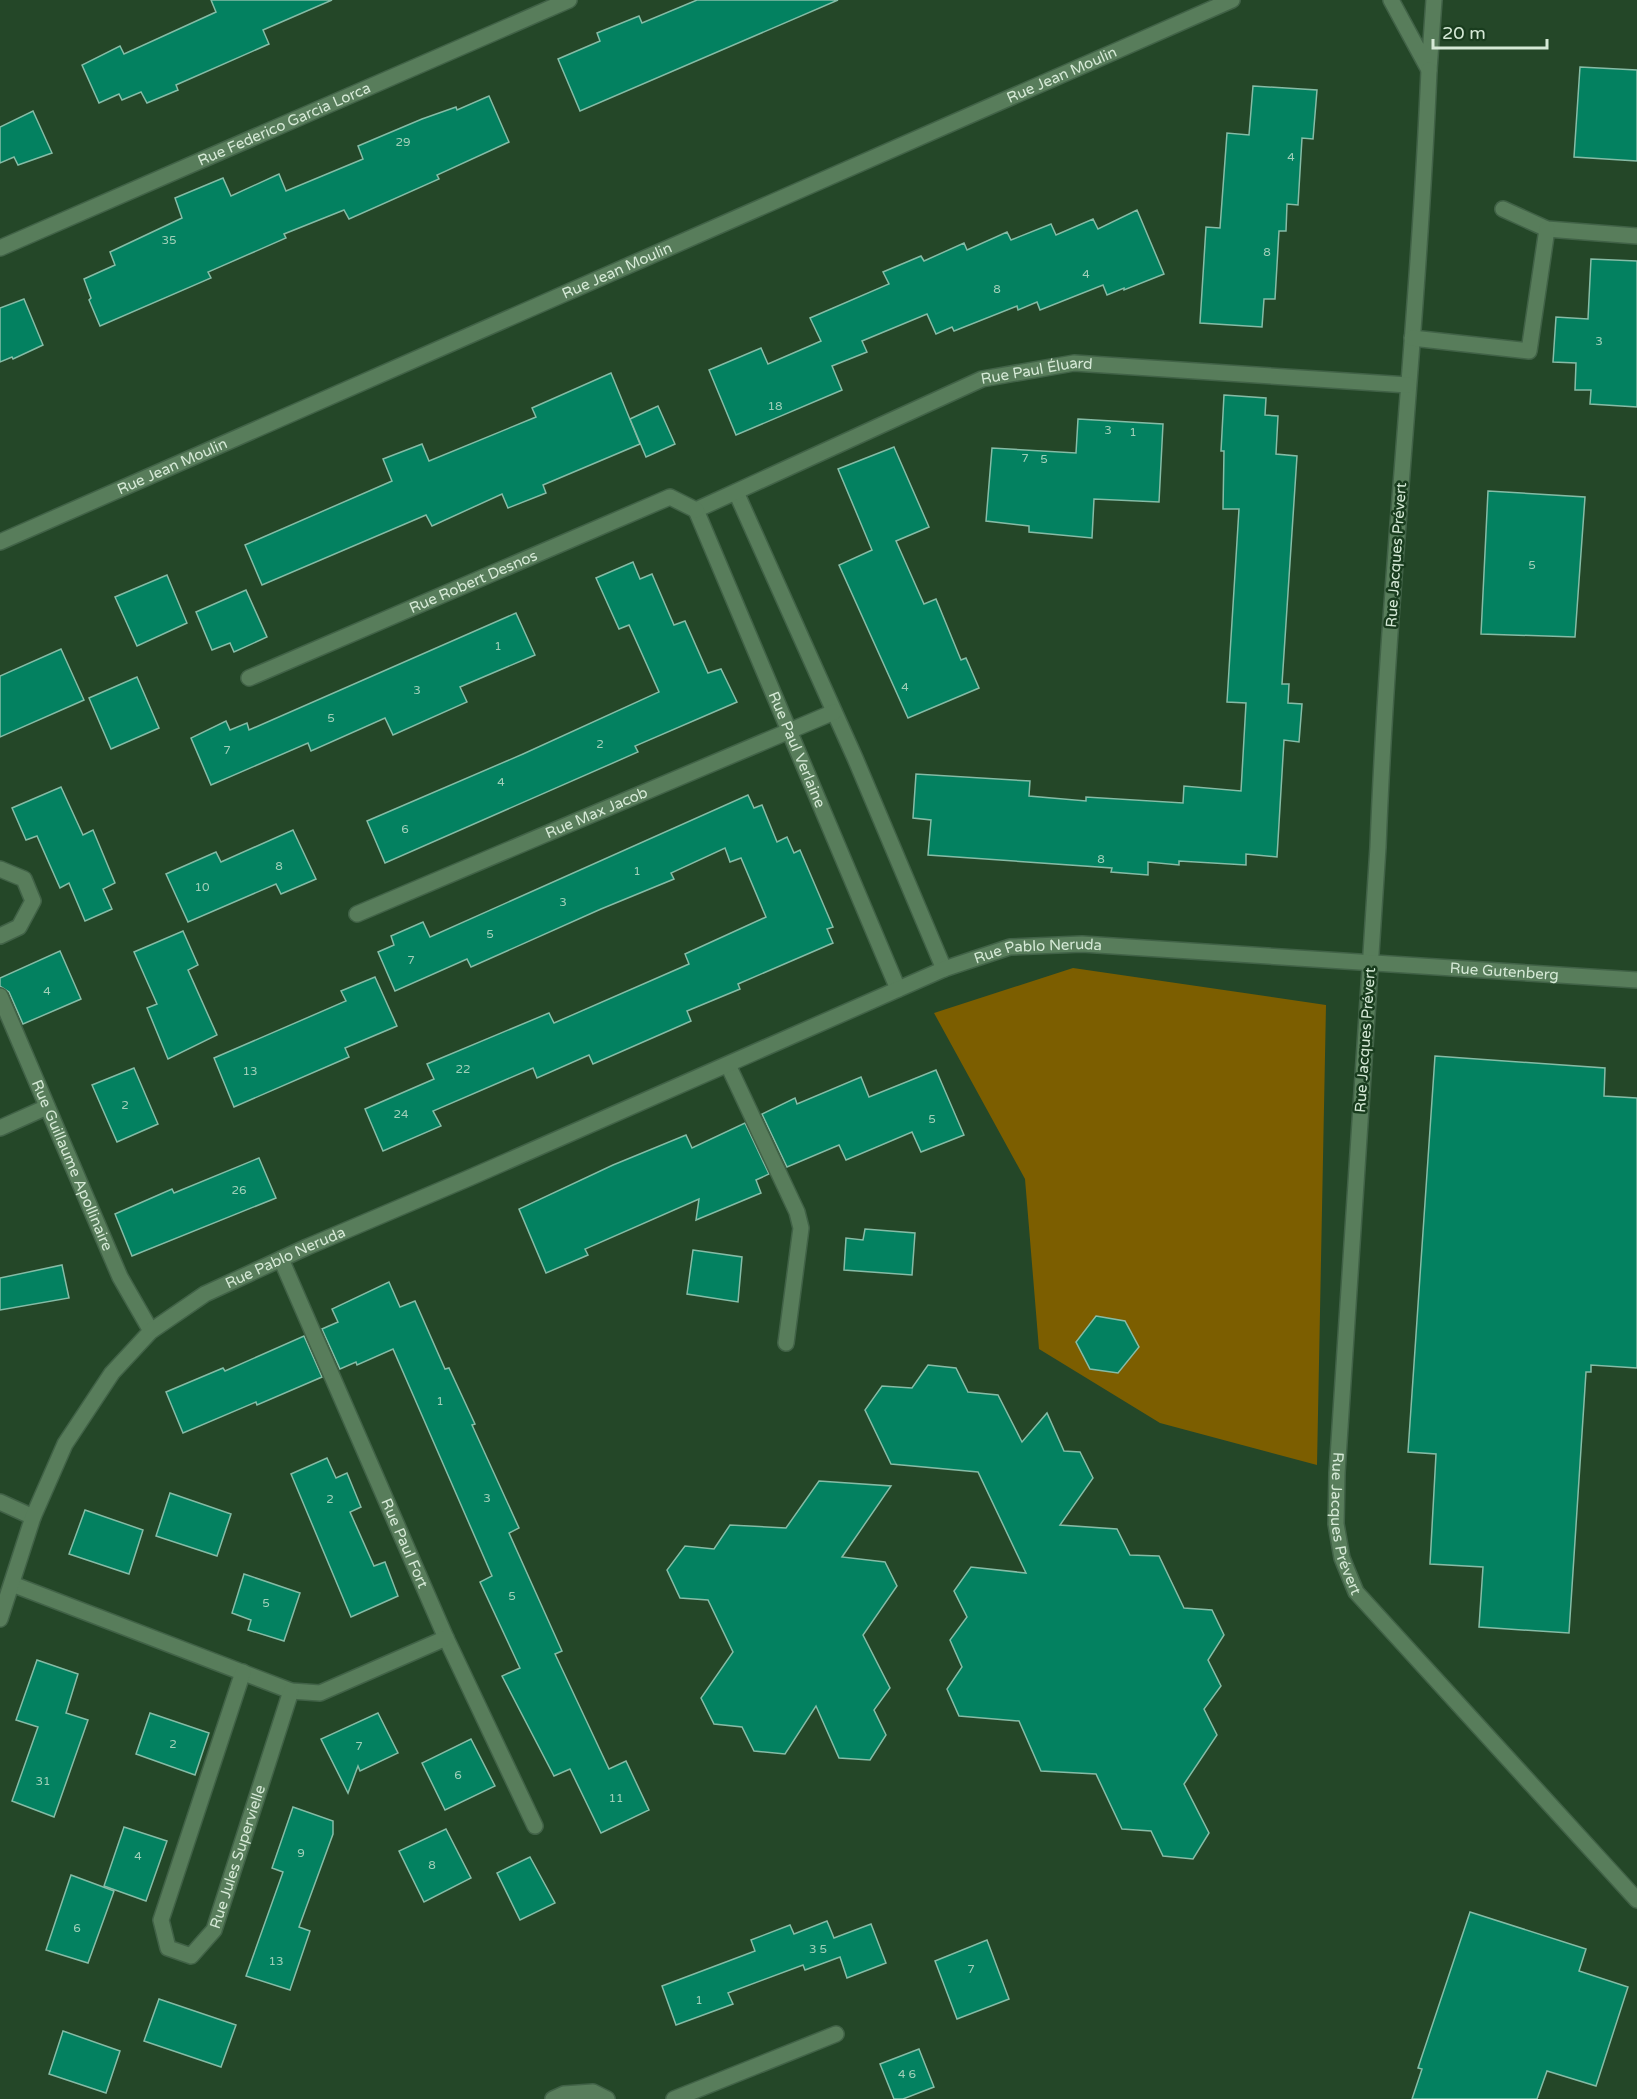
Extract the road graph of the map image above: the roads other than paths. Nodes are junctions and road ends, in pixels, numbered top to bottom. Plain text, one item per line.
1 (569, 0) edge
2 (1232, 0) edge
3 (1391, 0) edge
4 (1434, 0) edge
5 (1429, 70) junction
6 (1503, 209) dead end
7 (1547, 229) junction
8 (1637, 236) edge
9 (0, 248) edge
10 (1412, 338) junction
11 (1407, 385) junction
12 (736, 492) junction
13 (696, 510) junction
14 (0, 542) edge
15 (249, 678) dead end
16 (834, 712) junction
17 (790, 730) junction
18 (0, 869) edge
19 (357, 914) dead end
20 (0, 936) edge
21 (1370, 961) junction
22 (944, 969) junction
23 (1637, 980) edge
24 (898, 990) junction
25 (0, 996) edge
26 (728, 1065) junction
27 (47, 1107) junction
28 (0, 1128) edge
29 (281, 1259) junction
30 (151, 1331) junction
31 (786, 1343) dead end
32 (0, 1502) edge
33 (33, 1517) junction
34 (12, 1584) junction
35 (0, 1619) edge
36 (446, 1638) junction
37 (243, 1672) junction
38 (291, 1691) junction
39 (535, 1826) dead end
40 (1637, 1900) edge
41 (836, 2034) dead end
42 (554, 2099) edge
43 (607, 2099) edge
44 (674, 2099) edge

1 - 9 street, Rue Federico Garcia Lorca
2 - 14 street, Rue Jean Moulin
3 - 5 street
4 - 5 street, Rue Jacques Prévert
5 - 10 street, Rue Jacques Prévert
6 - 7 street
7 - 8 street
7 - 10 street
10 - 11 street, Rue Jacques Prévert
11 - 12 street, Rue Paul Éluard
11 - 21 street, Rue Jacques Prévert
12 - 13 street, Rue Paul Éluard
12 - 16 street
13 - 15 street, Rue Robert Desnos
13 - 17 street, Rue Paul Verlaine
16 - 17 street, Rue Max Jacob
16 - 22 street
17 - 19 street, Rue Max Jacob
17 - 24 street, Rue Paul Verlaine
18 - 20 street
21 - 22 street, Rue Pablo Neruda
21 - 23 street, Rue Gutenberg
21 - 40 street, Rue Jacques Prévert
22 - 24 street, Rue Pablo Neruda
24 - 26 street, Rue Pablo Neruda
25 - 27 street, Rue Guillaume Apollinaire
26 - 29 street, Rue Pablo Neruda
26 - 31 street
27 - 28 street
27 - 30 street, Rue Guillaume Apollinaire
29 - 30 street, Rue Pablo Neruda
29 - 36 street, Rue Paul Fort
30 - 33 street, Rue Pablo Neruda
32 - 33 street
33 - 34 street, Rue Pablo Neruda
34 - 35 street, Rue Pablo Neruda
34 - 37 street
36 - 38 street
36 - 39 street, Rue Paul Fort
37 - 38 street
37 - 38 street, Rue Jules Supervielle
41 - 44 street
42 - 43 street

